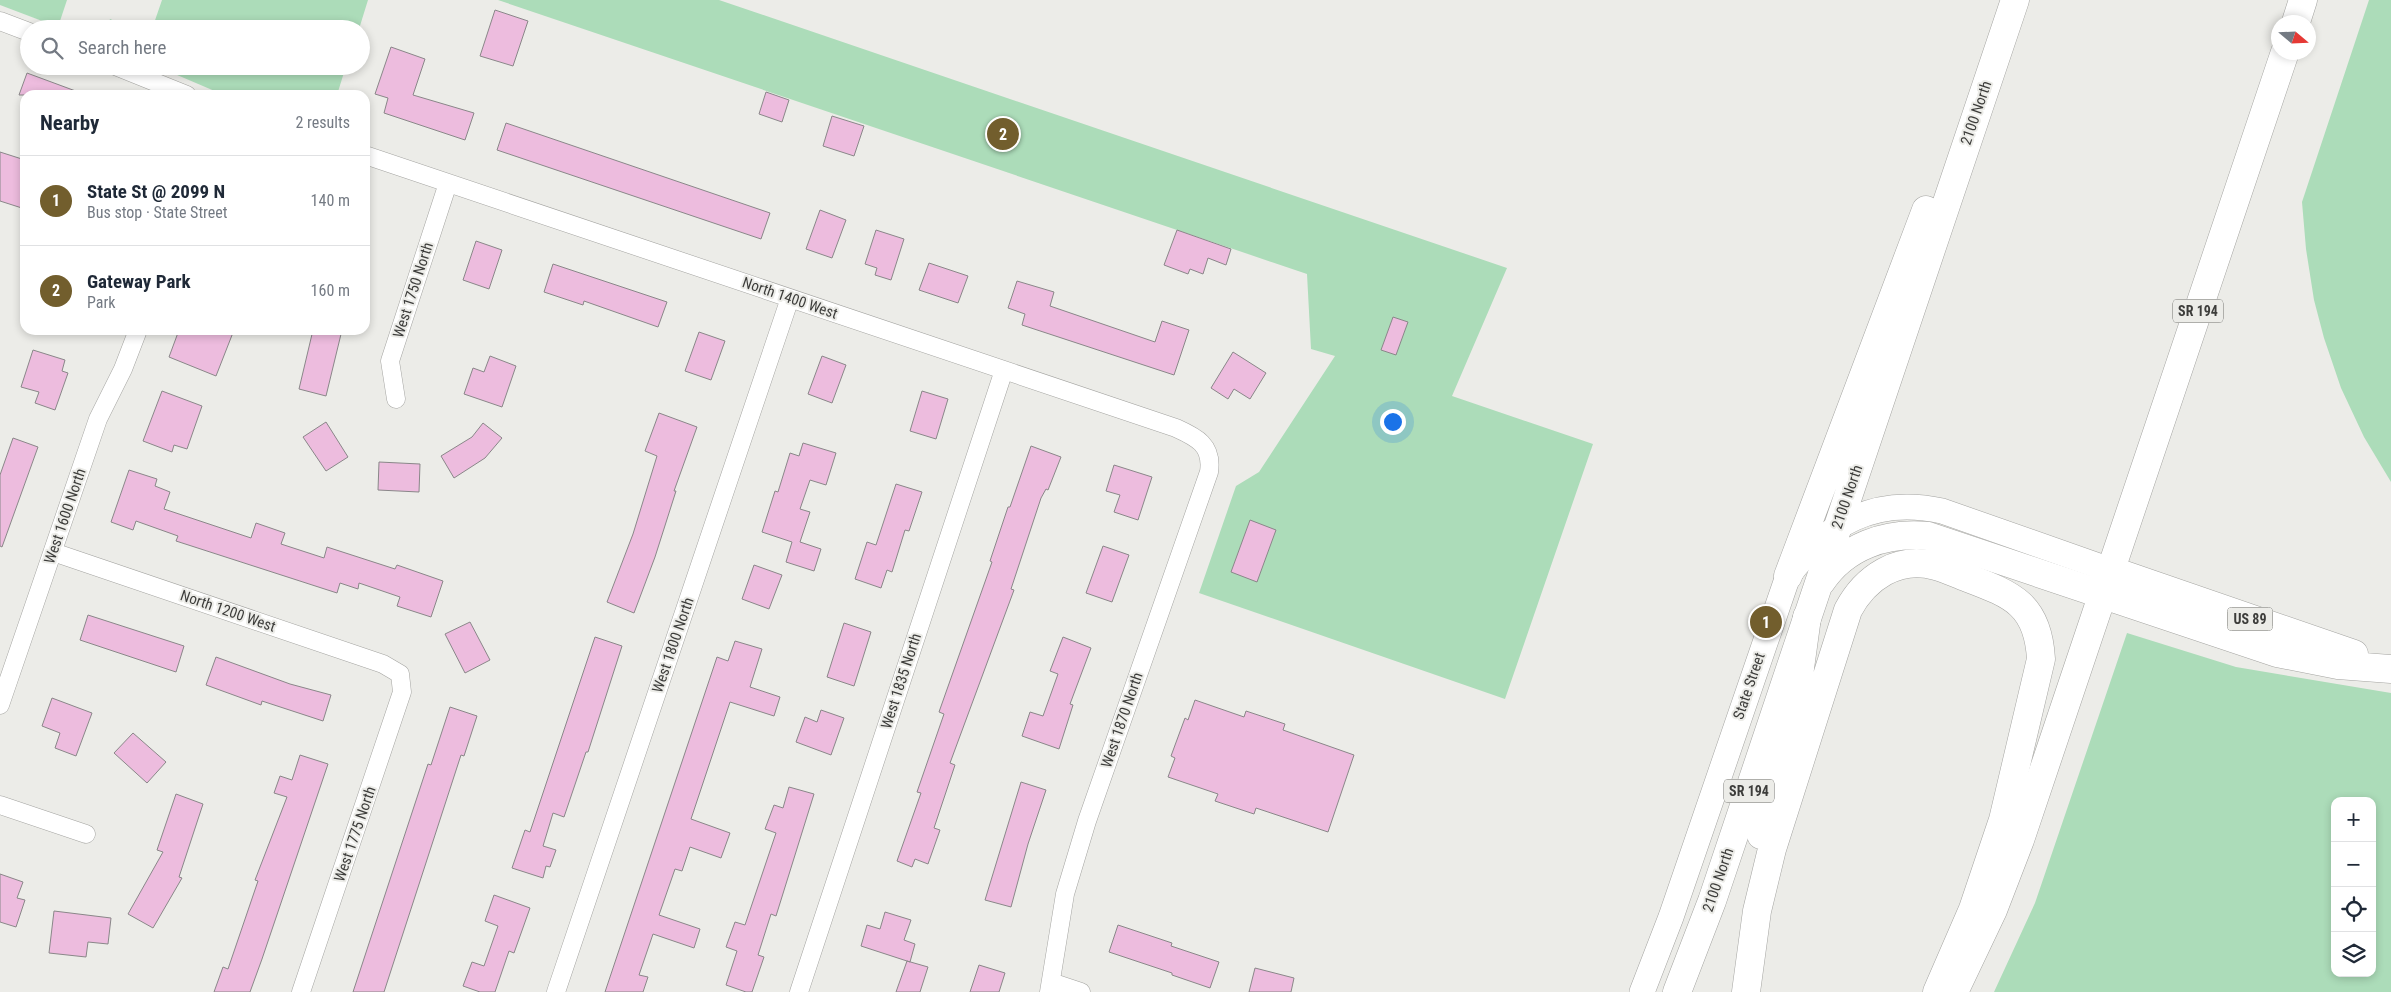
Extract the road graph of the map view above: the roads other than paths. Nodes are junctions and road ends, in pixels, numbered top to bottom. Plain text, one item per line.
1 (2015, 0) edge
2 (2303, 0) edge
3 (2298, 15) edge
4 (0, 21) edge
5 (20, 29) edge
6 (1995, 58) junction
7 (2283, 60) edge
8 (137, 75) edge
9 (175, 90) edge
10 (370, 157) edge
11 (448, 182) junction
12 (790, 298) junction
13 (136, 335) edge
14 (1004, 370) junction
15 (396, 399) dead end
16 (1208, 453) joint
17 (1837, 526) junction
18 (53, 552) junction
19 (1788, 576) junction
20 (2106, 582) junction
21 (1816, 589) junction
22 (1807, 617) junction
23 (2391, 668) edge
24 (400, 674) joint
25 (0, 705) edge
26 (0, 805) edge
27 (86, 834) dead end
28 (1757, 911) junction
29 (1050, 987) edge
30 (301, 992) edge
31 (556, 992) edge
32 (799, 992) edge
33 (1081, 992) edge
34 (1642, 992) edge
35 (1677, 992) edge
36 (1746, 992) edge
37 (1937, 992) edge
38 (1954, 992) edge

1 - 6 highway, 2100 North / SR 194
2 - 3 highway
4 - 5 street
6 - 17 highway, 2100 North / SR 194
6 - 19 highway
7 - 20 highway, SR 194
8 - 9 street
10 - 11 street, North 1400 West
11 - 12 street, North 1400 West
11 - 15 street, West 1750 North
12 - 14 street, North 1400 West
12 - 31 street, West 1800 North
13 - 18 street, West 1600 North
14 - 16 street, North 1400 West
14 - 32 street, West 1835 North
16 - 29 street, West 1870 North
17 - 19 main road, State Street
17 - 20 main road, State Street
17 - 21 highway, 2100 North / SR 194
18 - 24 street, North 1200 West
18 - 25 street, West 1600 North
19 - 34 main road, State Street
20 - 21 highway
20 - 23 highway
20 - 38 highway, SR 194
21 - 22 highway, 2100 North / SR 194
22 - 28 highway
22 - 35 highway, 2100 North / SR 194
24 - 30 street, West 1775 North
26 - 27 street
28 - 36 highway
28 - 37 highway
29 - 33 street

